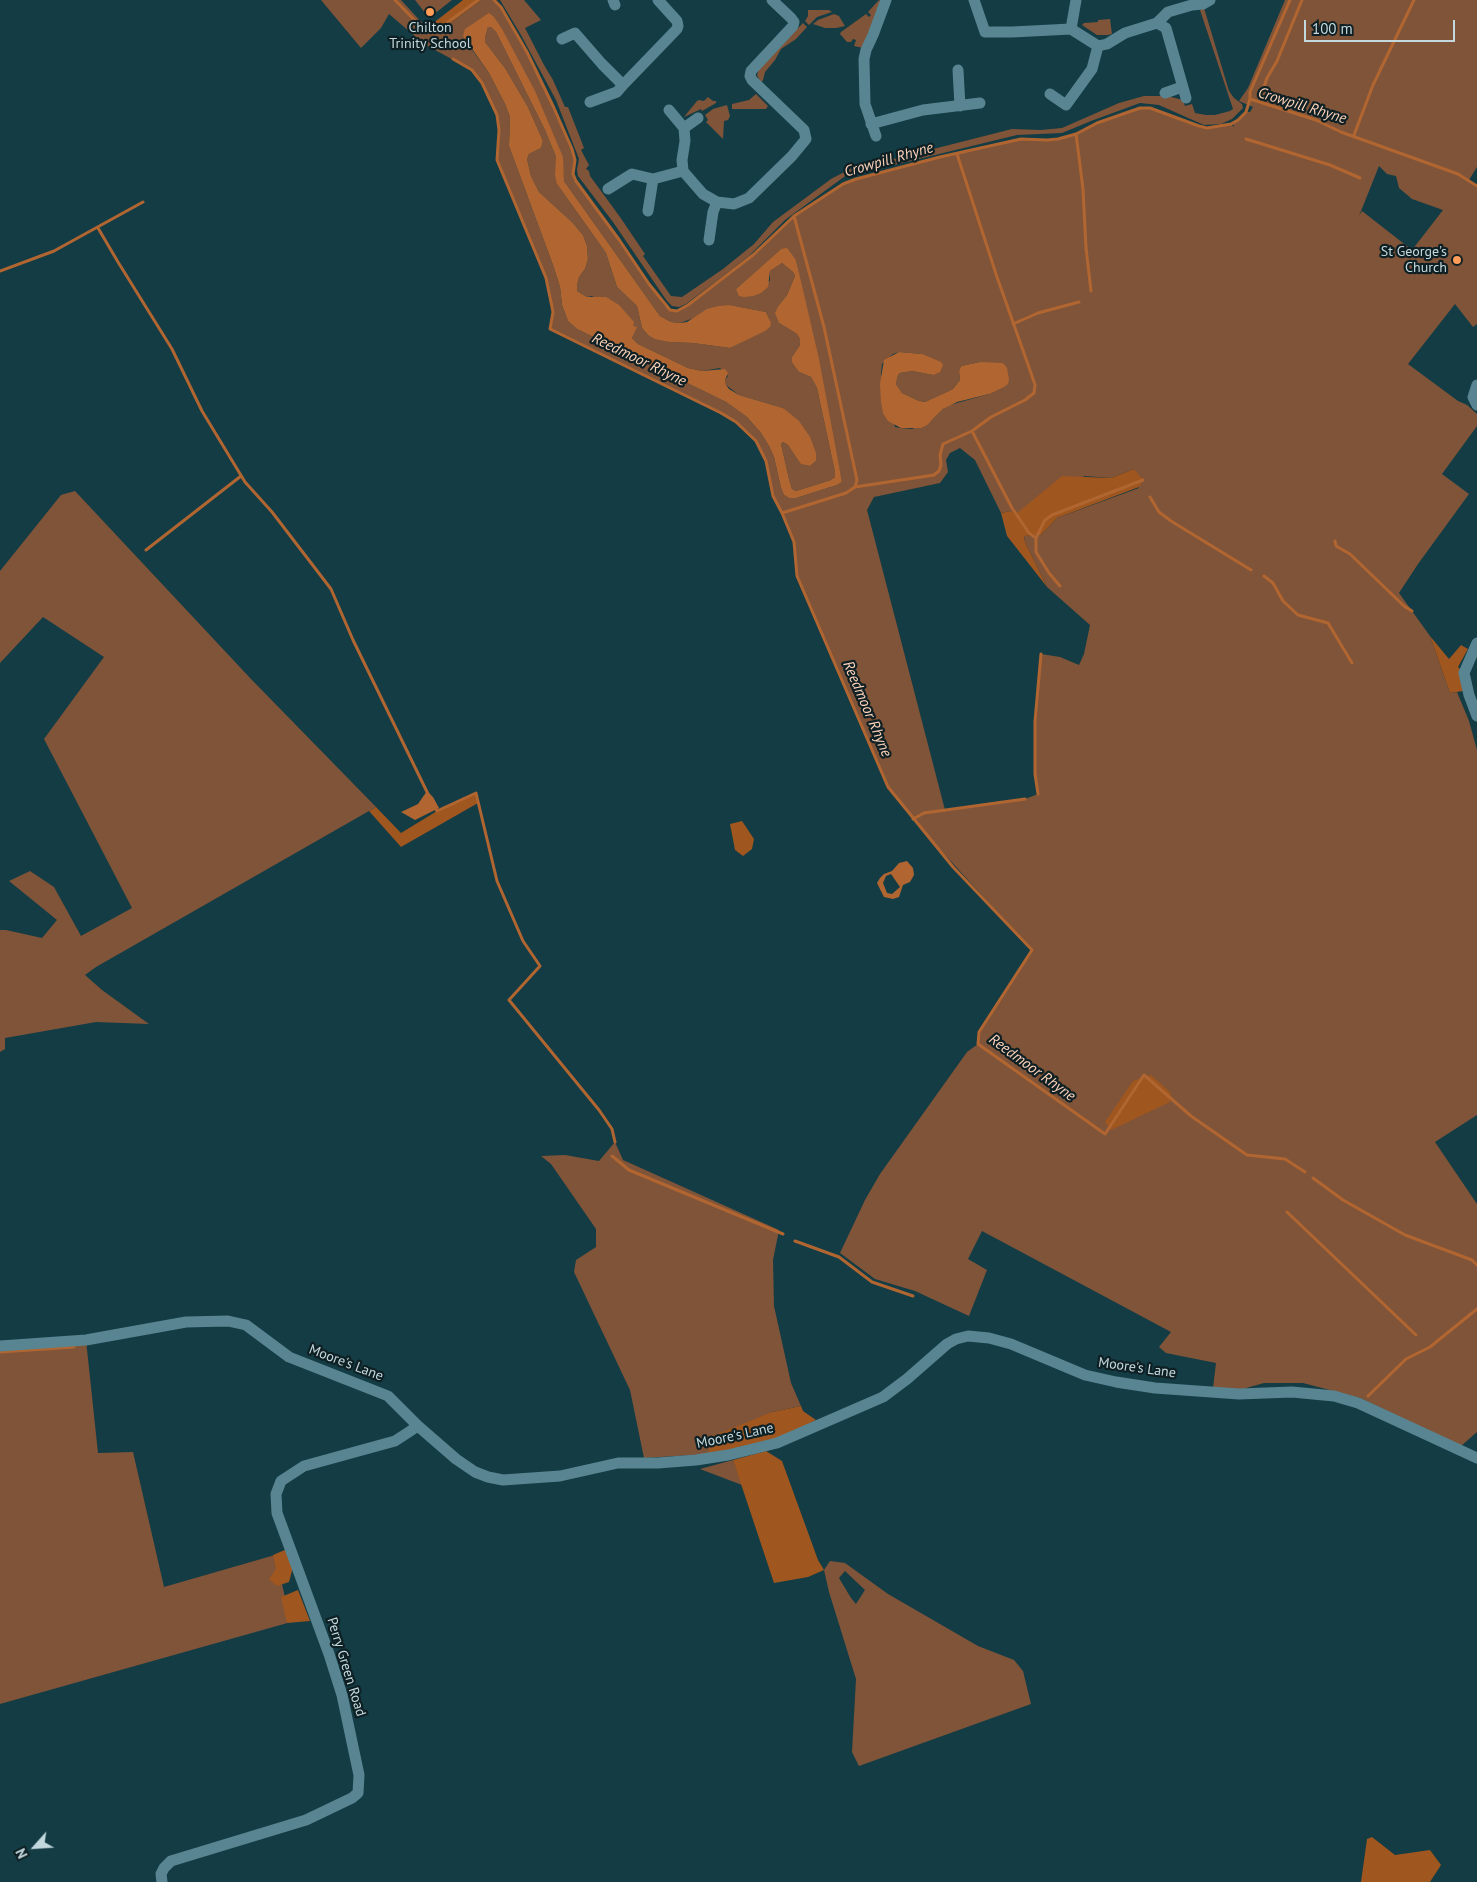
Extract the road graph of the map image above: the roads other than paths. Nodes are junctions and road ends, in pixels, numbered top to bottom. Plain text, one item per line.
1 (658, 0) edge
2 (772, 0) edge
3 (886, 0) edge
4 (974, 0) edge
5 (1076, 0) edge
6 (1210, 0) edge
7 (1157, 23) junction
8 (1071, 28) junction
9 (562, 39) dead end
10 (1098, 46) junction
11 (958, 70) dead end
12 (623, 85) junction
13 (1165, 93) dead end
14 (1050, 94) dead end
15 (590, 102) dead end
16 (980, 103) dead end
17 (960, 106) junction
18 (669, 110) dead end
19 (698, 118) dead end
20 (872, 124) junction
21 (684, 128) junction
22 (876, 136) dead end
23 (683, 172) junction
24 (653, 179) junction
25 (608, 190) dead end
26 (717, 202) junction
27 (648, 211) dead end
28 (709, 240) dead end
29 (1475, 389) edge
30 (1477, 405) edge
31 (1477, 643) edge
32 (1477, 716) edge
33 (0, 1346) edge
34 (418, 1426) junction
35 (1477, 1458) edge
36 (162, 1882) edge

1 - 12 street
2 - 26 street
3 - 20 street
4 - 8 street
5 - 8 street
6 - 7 street
7 - 10 street
7 - 13 street
8 - 10 street
9 - 12 street
10 - 14 street
11 - 17 street
12 - 15 street
16 - 17 street
17 - 20 street
18 - 21 street
19 - 21 street
20 - 22 street
21 - 23 street
23 - 24 street
23 - 26 street
24 - 25 street
24 - 27 street
26 - 28 street
29 - 30 street
31 - 32 street
33 - 34 street, Moore's Lane
34 - 35 street, Moore's Lane
34 - 36 street, Perry Green Road

